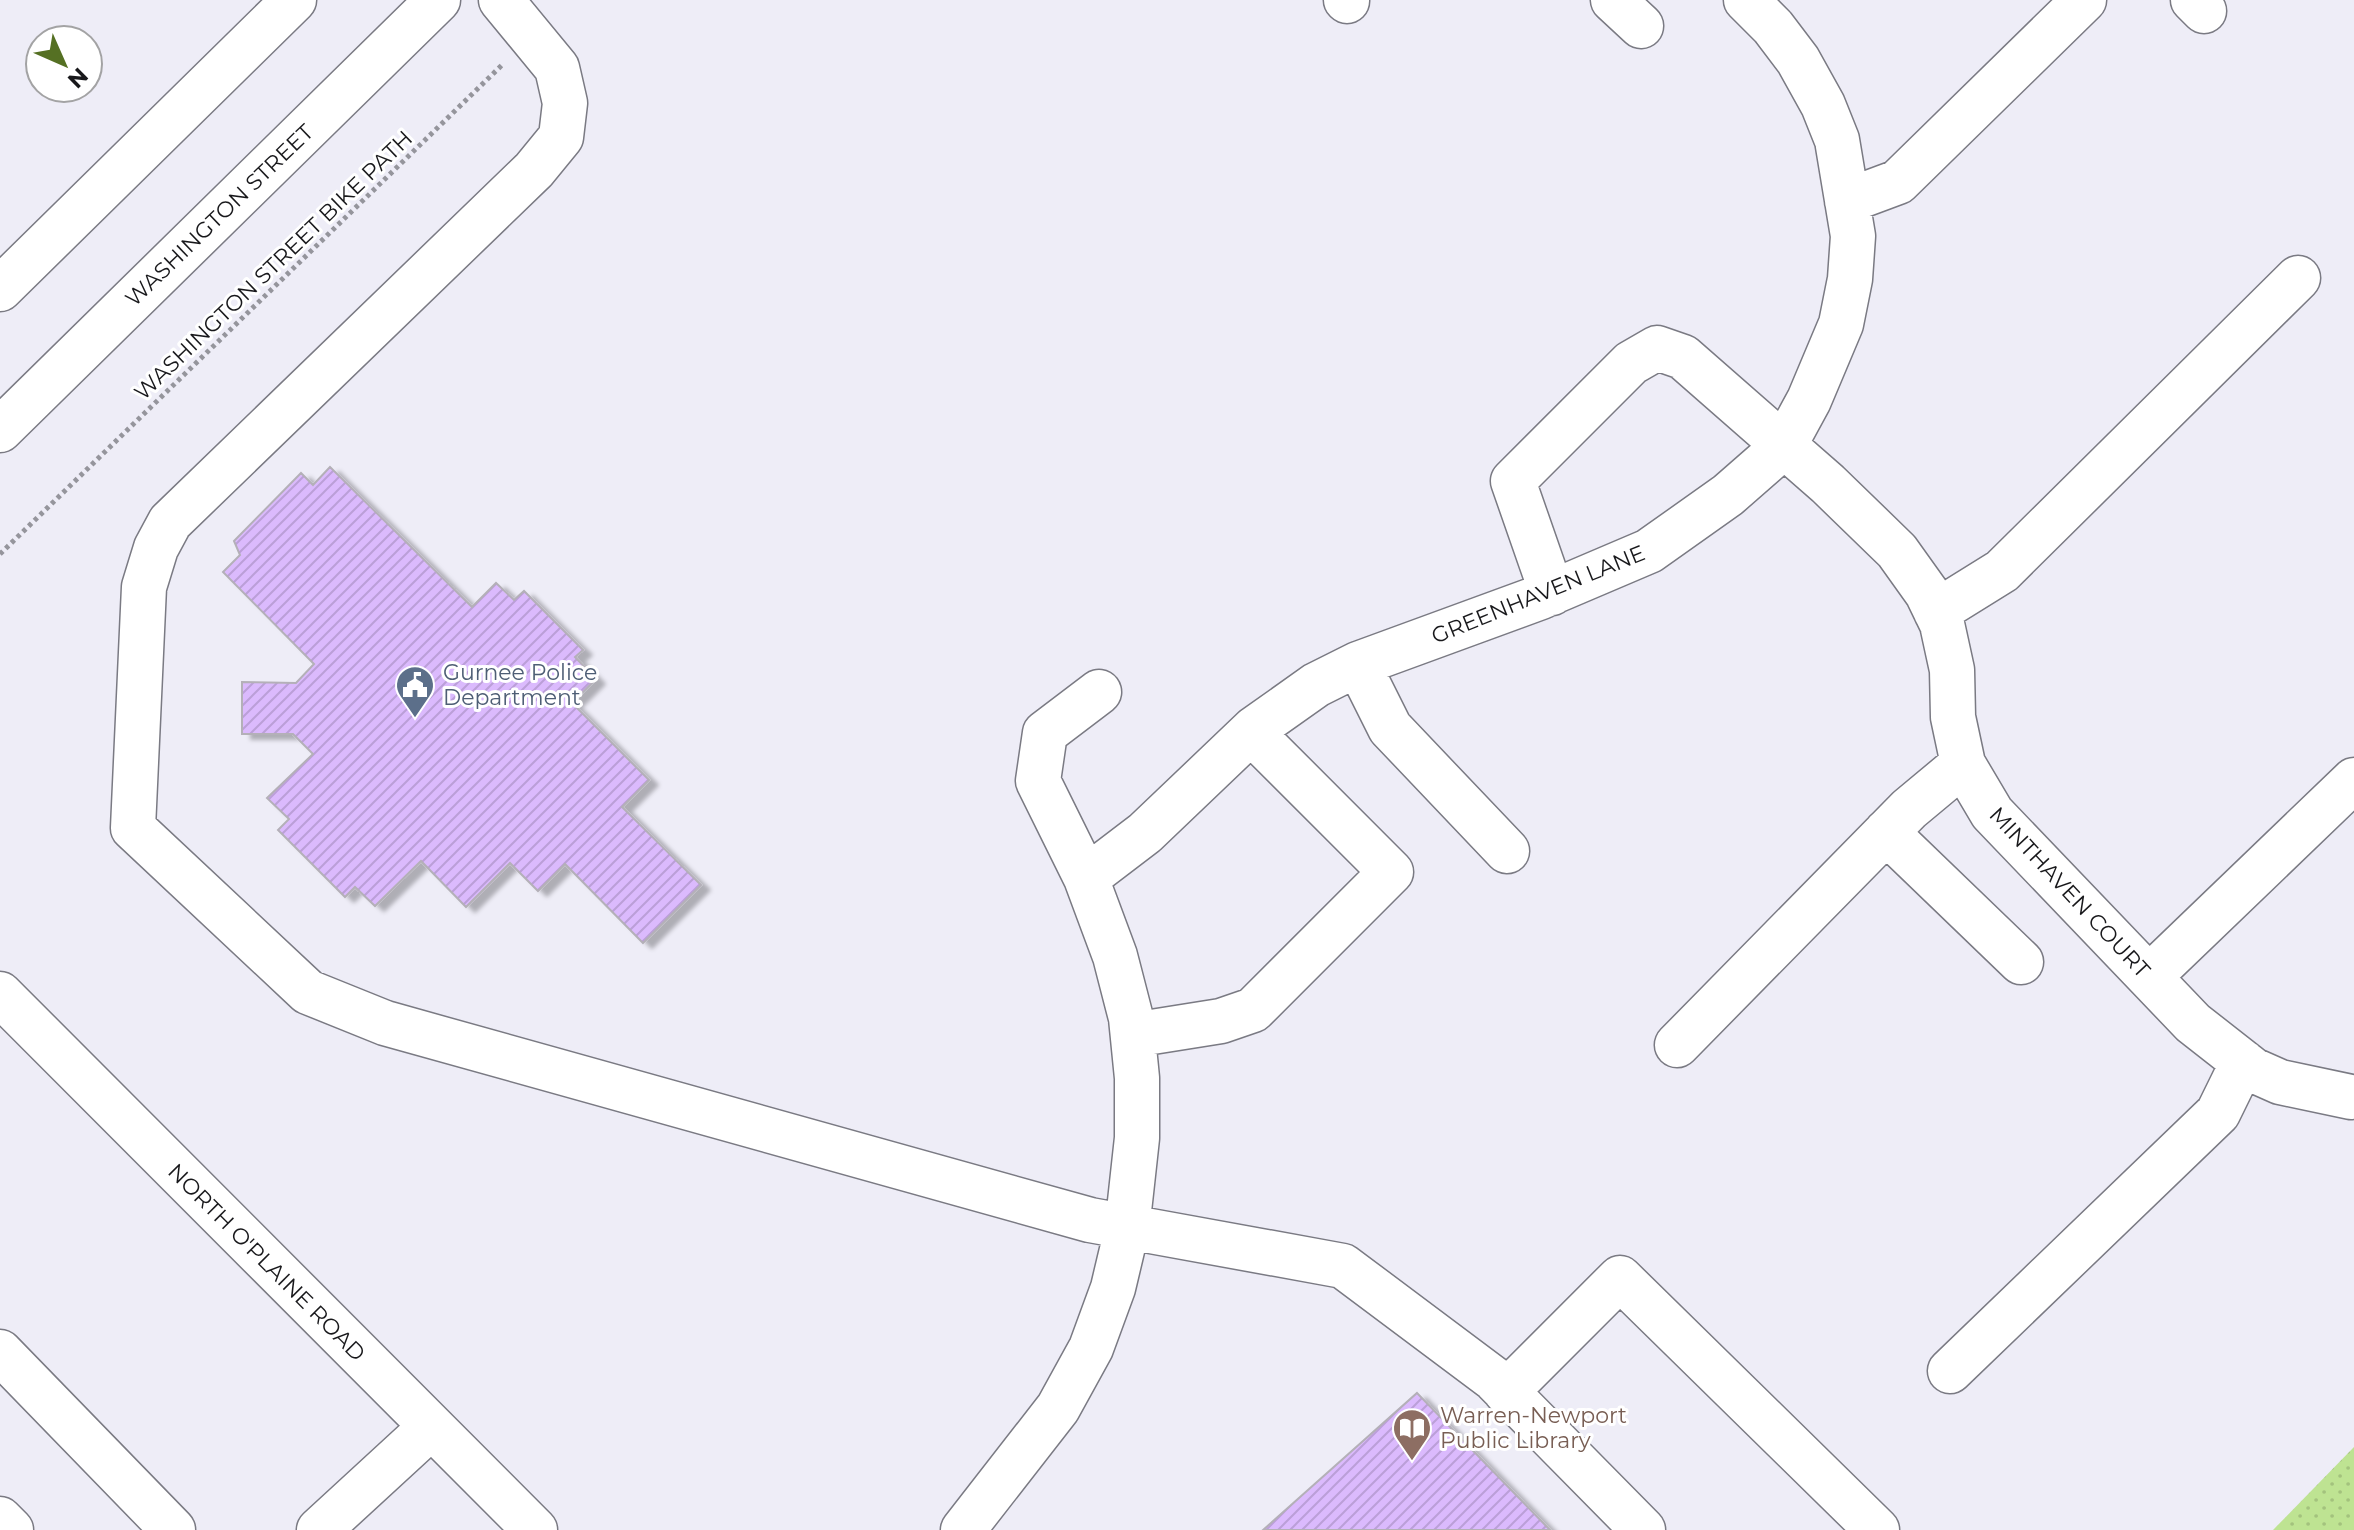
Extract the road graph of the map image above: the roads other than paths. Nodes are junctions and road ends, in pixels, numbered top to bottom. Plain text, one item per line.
1 (294, 0) edge
2 (438, 0) edge
3 (501, 0) edge
4 (1746, 0) edge
5 (2084, 0) edge
6 (1847, 201) junction
7 (2298, 278) dead end
8 (0, 289) edge
9 (0, 430) edge
10 (1784, 446) junction
11 (1552, 593) junction
12 (1936, 612) junction
13 (1358, 664) junction
14 (1099, 692) dead end
15 (1251, 732) junction
16 (1963, 764) junction
17 (2354, 780) edge
18 (1886, 832) junction
19 (1507, 851) dead end
20 (1086, 878) junction
21 (2021, 962) dead end
22 (2149, 977) junction
23 (0, 994) edge
24 (1133, 1035) junction
25 (1677, 1045) dead end
26 (2243, 1062) junction
27 (2351, 1097) dead end
28 (1127, 1229) junction
29 (0, 1352) edge
30 (1950, 1371) dead end
31 (1506, 1392) junction
32 (431, 1427) junction
33 (0, 1519) edge
34 (11, 1530) edge
35 (173, 1530) edge
36 (319, 1530) edge
37 (535, 1530) edge
38 (963, 1530) edge
39 (1643, 1530) edge
40 (1877, 1530) edge

1 - 8 street
2 - 9 street, WASHINGTON STREET
3 - 28 street
4 - 6 street, GREENHAVEN LANE
5 - 6 street
6 - 10 street, GREENHAVEN LANE
7 - 12 street
10 - 11 street, GREENHAVEN LANE
10 - 11 street, MINTHAVEN COURT
10 - 12 street, MINTHAVEN COURT
11 - 13 street, GREENHAVEN LANE
12 - 16 street, MINTHAVEN COURT
13 - 15 street, GREENHAVEN LANE
13 - 19 street
14 - 20 street
15 - 20 street, GREENHAVEN LANE
15 - 24 street
16 - 18 street
16 - 22 street, MINTHAVEN COURT
17 - 22 street
18 - 21 street
18 - 25 street
20 - 24 street
22 - 26 street, MINTHAVEN COURT
23 - 32 street, NORTH O'PLAINE ROAD
24 - 28 street
26 - 27 street, MINTHAVEN COURT
26 - 30 street
28 - 31 street
28 - 38 street
29 - 35 street
31 - 39 street
31 - 40 street
32 - 36 street
32 - 37 street, NORTH O'PLAINE ROAD
33 - 34 street

